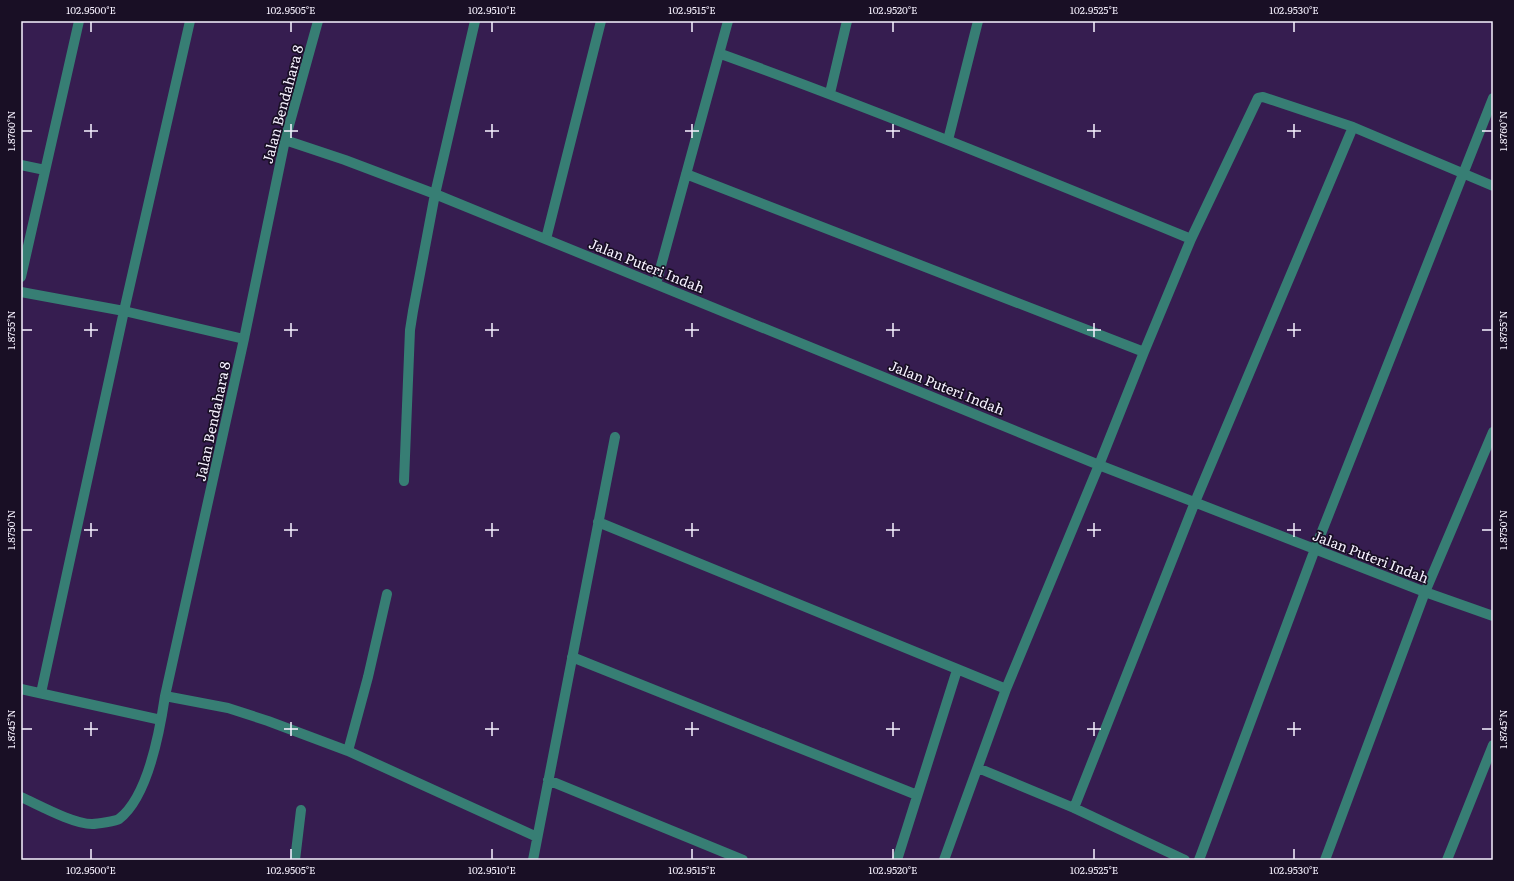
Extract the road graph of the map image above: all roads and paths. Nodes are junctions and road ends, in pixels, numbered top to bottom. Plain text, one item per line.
1 (79, 21) edge
2 (190, 21) edge
3 (318, 21) edge
4 (474, 21) edge
5 (601, 21) edge
6 (728, 21) edge
7 (847, 21) edge
8 (978, 21) edge
9 (720, 54) junction
10 (830, 93) junction
11 (1493, 98) edge
12 (1353, 127) junction
13 (285, 140) junction
14 (948, 140) junction
15 (21, 165) edge
16 (45, 170) junction
17 (686, 174) junction
18 (1464, 174) junction
19 (1493, 186) edge
20 (435, 194) junction
21 (546, 239) junction
22 (1192, 239) junction
23 (21, 277) edge
24 (656, 284) junction
25 (21, 292) edge
26 (124, 311) junction
27 (244, 339) junction
28 (1144, 352) junction
29 (1493, 432) edge
30 (615, 438) dead end
31 (1099, 465) junction
32 (404, 480) dead end
33 (1195, 502) junction
34 (598, 522) junction
35 (1315, 549) junction
36 (1425, 592) junction
37 (387, 594) dead end
38 (1493, 616) edge
39 (572, 657) junction
40 (957, 670) junction
41 (21, 689) edge
42 (1006, 689) junction
43 (41, 693) junction
44 (165, 696) junction
45 (161, 720) junction
46 (1493, 745) edge
47 (348, 751) junction
48 (978, 768) junction
49 (548, 780) junction
50 (917, 795) junction
51 (21, 797) edge
52 (1074, 808) junction
53 (301, 810) dead end
54 (537, 837) junction
55 (294, 860) edge
56 (533, 860) edge
57 (742, 860) edge
58 (897, 860) edge
59 (944, 860) edge
60 (1186, 860) edge
61 (1199, 860) edge
62 (1325, 860) edge
63 (1447, 860) edge

1 - 16 street
2 - 26 street
3 - 13 street, Jalan Bendahara 8
4 - 20 street
5 - 21 street
6 - 9 street
7 - 10 street
8 - 14 street
9 - 10 street
9 - 17 street
10 - 14 street
11 - 18 street
12 - 18 street
12 - 22 street
12 - 33 street
13 - 20 street, Jalan Puteri Indah
13 - 27 street, Jalan Bendahara 8
14 - 22 street
15 - 16 street
16 - 23 street
17 - 24 street
17 - 28 street
18 - 19 street
18 - 35 street
20 - 21 street, Jalan Puteri Indah
20 - 32 street
21 - 24 street, Jalan Puteri Indah
22 - 28 street
24 - 31 street, Jalan Puteri Indah
25 - 26 street
26 - 27 street
26 - 43 street
27 - 44 street, Jalan Bendahara 8
28 - 31 street
29 - 36 street
30 - 34 street
31 - 33 street, Jalan Puteri Indah
31 - 42 street
33 - 35 street, Jalan Puteri Indah
33 - 52 street
34 - 39 street
34 - 40 street
35 - 36 street, Jalan Puteri Indah
35 - 61 street
36 - 38 street, Jalan Puteri Indah
36 - 62 street
37 - 47 street
39 - 49 street
39 - 50 street
40 - 42 street
40 - 50 street
41 - 43 street
42 - 48 street
43 - 45 street
44 - 45 street, Jalan Bendahara 8
44 - 47 street
45 - 51 street, Jalan Bendahara 8
46 - 63 street
47 - 54 street
48 - 52 street
48 - 59 street
49 - 54 street
49 - 57 street
50 - 58 street
52 - 60 street
53 - 55 street
54 - 56 street

